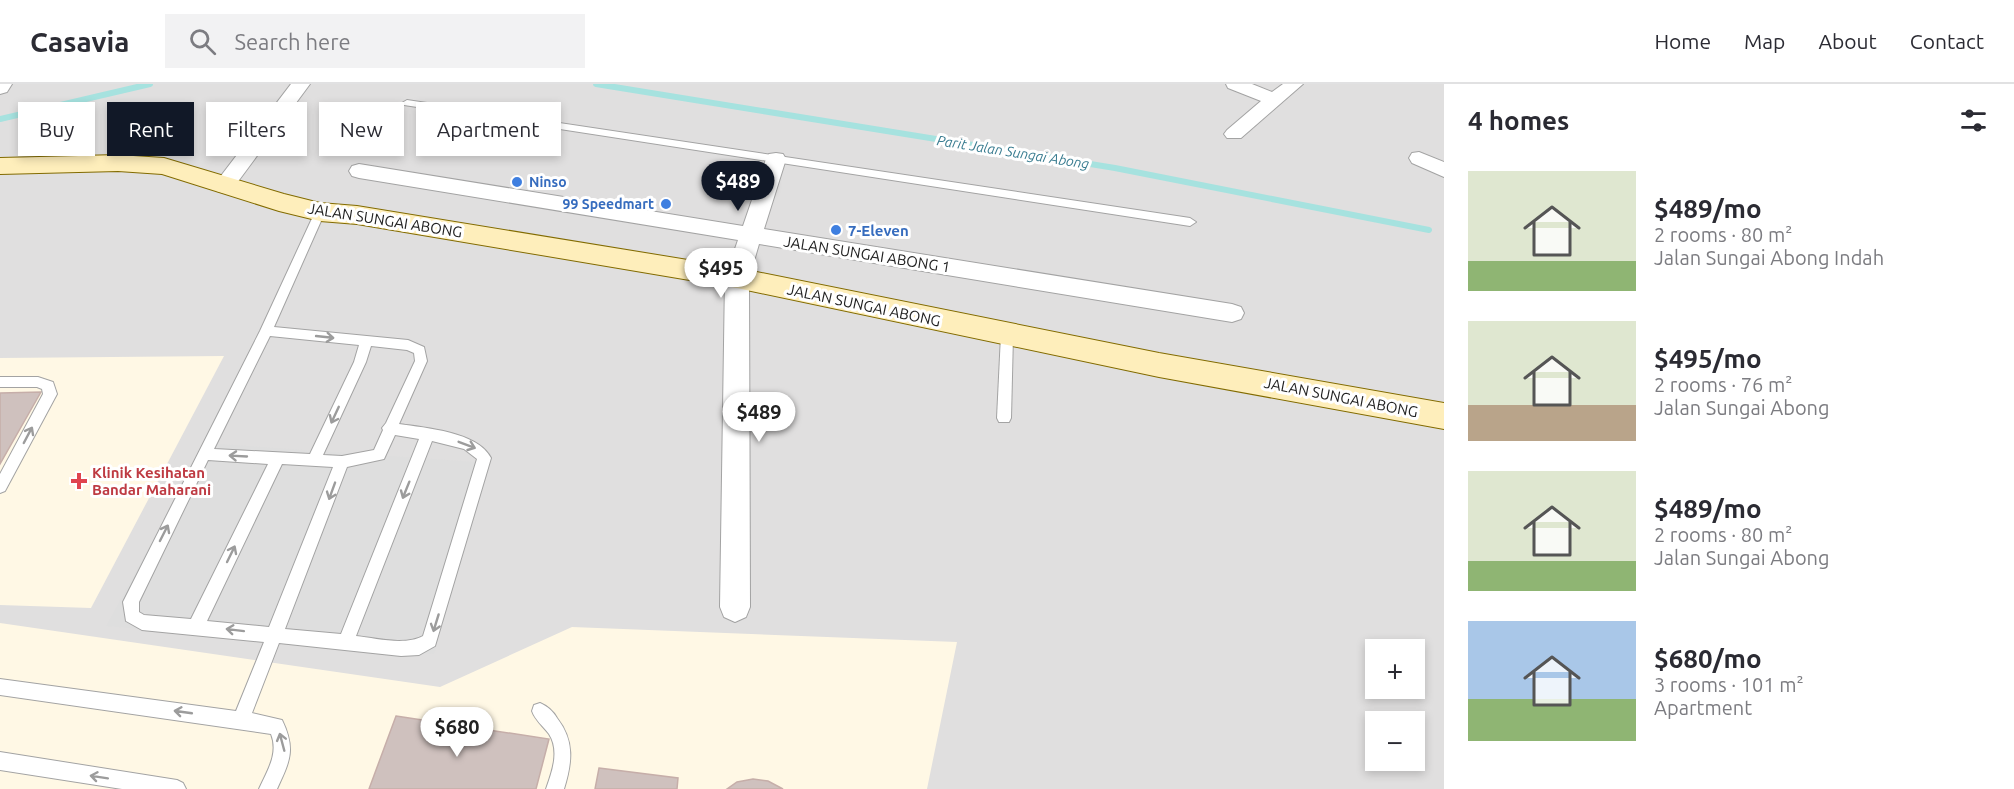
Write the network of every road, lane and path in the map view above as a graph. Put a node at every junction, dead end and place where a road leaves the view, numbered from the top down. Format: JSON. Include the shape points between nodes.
{"nodes":[{"id":1,"x":3,"y":84,"type":"edge"},
{"id":2,"x":301,"y":84,"type":"edge"},
{"id":3,"x":1235,"y":84,"type":"edge"},
{"id":4,"x":1294,"y":84,"type":"edge"},
{"id":5,"x":0,"y":88,"type":"edge"},
{"id":6,"x":1275,"y":100,"type":"junction"},
{"id":7,"x":407,"y":104,"type":"dead end"},
{"id":8,"x":1234,"y":134,"type":"dead end"},
{"id":9,"x":1419,"y":158,"type":"dead end"},
{"id":10,"x":776,"y":159,"type":"junction"},
{"id":11,"x":0,"y":166,"type":"edge"},
{"id":12,"x":1444,"y":170,"type":"edge"},
{"id":13,"x":359,"y":171,"type":"dead end"},
{"id":14,"x":224,"y":186,"type":"junction"},
{"id":15,"x":320,"y":212,"type":"junction"},
{"id":16,"x":1190,"y":222,"type":"dead end"},
{"id":17,"x":751,"y":235,"type":"junction"},
{"id":18,"x":737,"y":278,"type":"junction"},
{"id":19,"x":1232,"y":313,"type":"dead end"},
{"id":20,"x":266,"y":331,"type":"junction"},
{"id":21,"x":1008,"y":335,"type":"junction"},
{"id":22,"x":366,"y":342,"type":"junction"},
{"id":23,"x":0,"y":382,"type":"edge"},
{"id":24,"x":1444,"y":416,"type":"edge"},
{"id":25,"x":1004,"y":418,"type":"dead end"},
{"id":26,"x":389,"y":428,"type":"junction"},
{"id":27,"x":427,"y":436,"type":"junction"},
{"id":28,"x":204,"y":454,"type":"junction"},
{"id":29,"x":278,"y":458,"type":"junction"},
{"id":30,"x":314,"y":460,"type":"junction"},
{"id":31,"x":342,"y":462,"type":"junction"},
{"id":32,"x":0,"y":487,"type":"edge"},
{"id":33,"x":735,"y":607,"type":"dead end"},
{"id":34,"x":196,"y":626,"type":"junction"},
{"id":35,"x":275,"y":635,"type":"junction"},
{"id":36,"x":346,"y":642,"type":"junction"},
{"id":37,"x":0,"y":687,"type":"edge"},
{"id":38,"x":540,"y":711,"type":"dead end"},
{"id":39,"x":242,"y":720,"type":"junction"},
{"id":40,"x":0,"y":761,"type":"edge"},
{"id":41,"x":177,"y":789,"type":"edge"},
{"id":42,"x":268,"y":789,"type":"edge"},
{"id":43,"x":555,"y":789,"type":"edge"}],
"edges":[{"from":1,"to":5,"type":"street"},
{"from":2,"to":14,"type":"street"},
{"from":3,"to":6,"type":"street"},
{"from":4,"to":6,"type":"street"},
{"from":6,"to":8,"type":"street"},
{"from":7,"to":10,"type":"lane"},
{"from":9,"to":12,"type":"street"},
{"from":10,"to":16,"type":"lane"},
{"from":10,"to":17,"type":"street"},
{"from":11,"to":14,"type":"street","name":"JALAN SUNGAI ABONG","via":[[164,166]]},
{"from":13,"to":17,"type":"street","name":"JALAN SUNGAI ABONG 1"},
{"from":14,"to":15,"type":"street","name":"JALAN SUNGAI ABONG"},
{"from":15,"to":18,"type":"street","name":"JALAN SUNGAI ABONG"},
{"from":15,"to":20,"type":"lane"},
{"from":17,"to":18,"type":"street"},
{"from":17,"to":19,"type":"street","name":"JALAN SUNGAI ABONG 1"},
{"from":18,"to":21,"type":"street","name":"JALAN SUNGAI ABONG"},
{"from":18,"to":33,"type":"street"},
{"from":20,"to":22,"type":"lane","one_way":true},
{"from":20,"to":28,"type":"lane"},
{"from":21,"to":24,"type":"street","name":"JALAN SUNGAI ABONG"},
{"from":21,"to":25,"type":"lane"},
{"from":22,"to":26,"type":"lane","via":[[408,345],[420,350],[421,360]]},
{"from":22,"to":30,"type":"lane","one_way":true},
{"from":32,"to":23,"type":"lane","one_way":true,"via":[[50,394],[48,386],[38,382]]},
{"from":26,"to":27,"type":"lane"},
{"from":26,"to":31,"type":"lane","via":[[379,455]]},
{"from":27,"to":36,"type":"lane","one_way":true},
{"from":27,"to":36,"type":"lane","one_way":true,"via":[[466,443],[481,451],[484,458],[433,632],[429,641],[419,647]]},
{"from":29,"to":28,"type":"lane","one_way":true},
{"from":34,"to":28,"type":"lane","one_way":true,"via":[[142,622],[132,615],[131,602]]},
{"from":29,"to":30,"type":"lane"},
{"from":34,"to":29,"type":"lane","one_way":true},
{"from":30,"to":31,"type":"lane"},
{"from":31,"to":35,"type":"lane","one_way":true},
{"from":35,"to":34,"type":"lane","one_way":true},
{"from":35,"to":36,"type":"lane"},
{"from":35,"to":39,"type":"lane"},
{"from":39,"to":37,"type":"lane","one_way":true},
{"from":38,"to":43,"type":"lane","via":[[556,726],[563,741],[563,764]]},
{"from":42,"to":39,"type":"lane","one_way":true,"via":[[284,752],[283,738],[276,726]]},
{"from":41,"to":40,"type":"lane","one_way":true}]}
